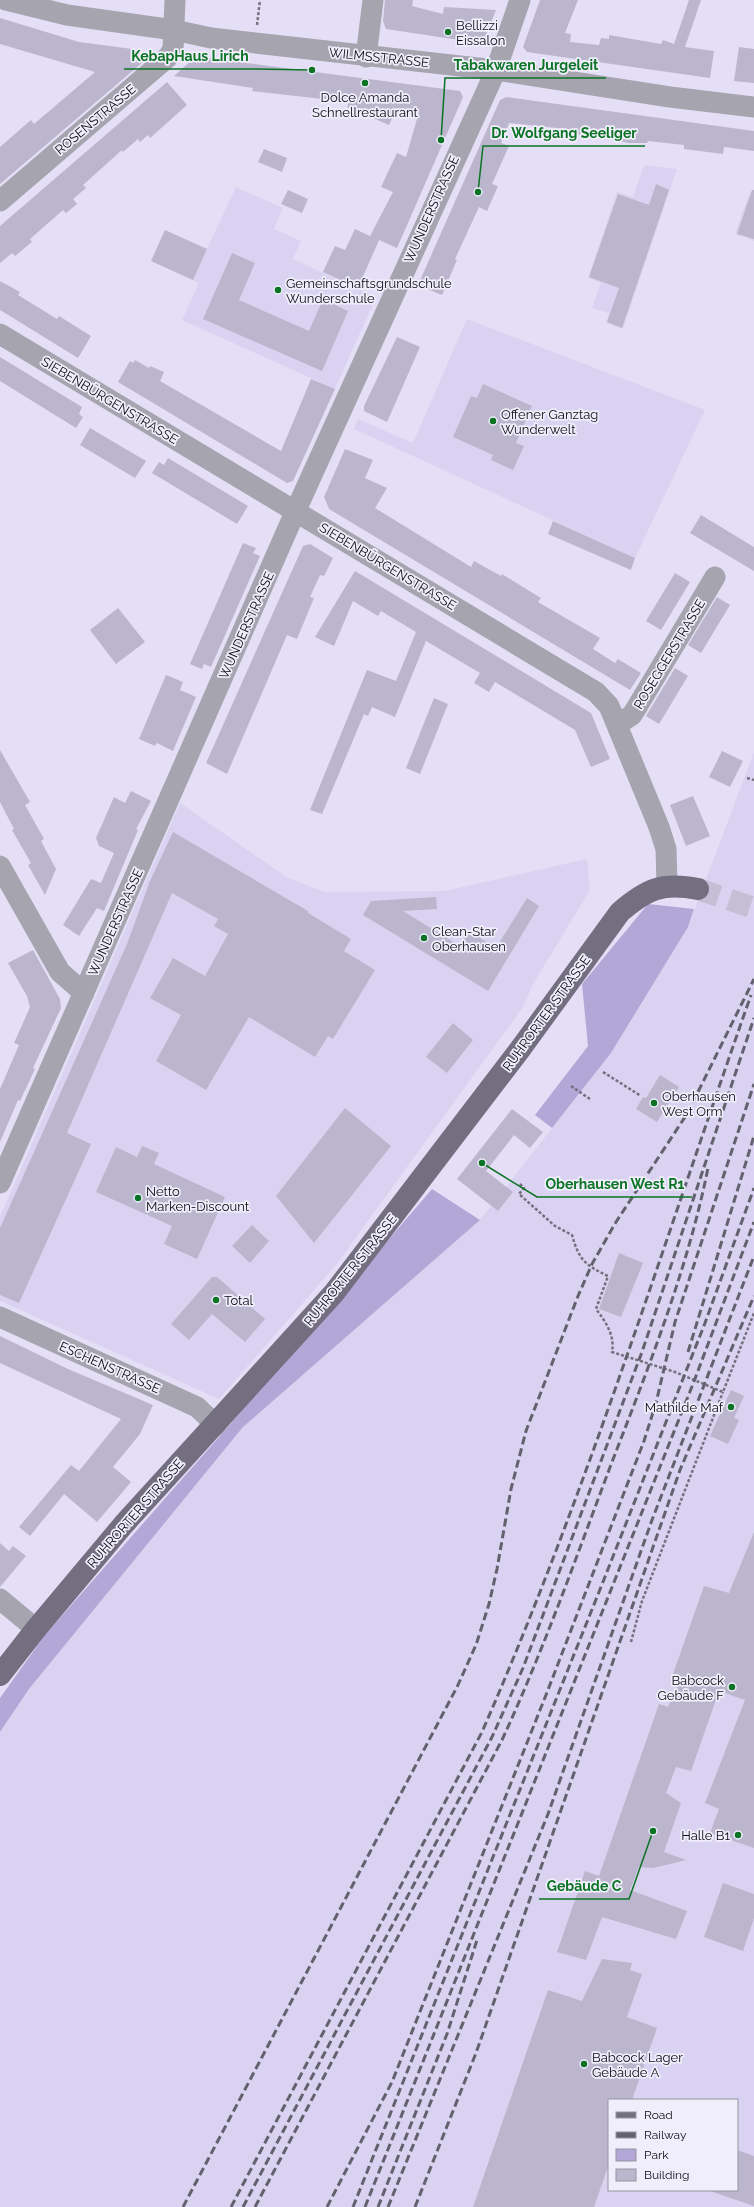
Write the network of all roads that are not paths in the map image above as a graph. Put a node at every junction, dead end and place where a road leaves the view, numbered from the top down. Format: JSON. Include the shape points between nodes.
{"nodes":[{"id":1,"x":6,"y":0,"type":"edge"},
{"id":2,"x":175,"y":0,"type":"edge"},
{"id":3,"x":373,"y":0,"type":"edge"},
{"id":4,"x":520,"y":0,"type":"edge"},
{"id":5,"x":174,"y":30,"type":"junction"},
{"id":6,"x":366,"y":56,"type":"junction"},
{"id":7,"x":496,"y":70,"type":"junction"},
{"id":8,"x":754,"y":107,"type":"edge"},
{"id":9,"x":0,"y":200,"type":"edge"},
{"id":10,"x":0,"y":334,"type":"edge"},
{"id":11,"x":296,"y":510,"type":"junction"},
{"id":12,"x":715,"y":577,"type":"dead end"},
{"id":13,"x":617,"y":725,"type":"junction"},
{"id":14,"x":0,"y":866,"type":"edge"},
{"id":15,"x":667,"y":886,"type":"junction"},
{"id":16,"x":698,"y":888,"type":"tunnel mouth"},
{"id":17,"x":84,"y":993,"type":"junction"},
{"id":18,"x":0,"y":1183,"type":"edge"},
{"id":19,"x":0,"y":1317,"type":"edge"},
{"id":20,"x":216,"y":1424,"type":"junction"},
{"id":21,"x":0,"y":1599,"type":"edge"},
{"id":22,"x":36,"y":1629,"type":"junction"},
{"id":23,"x":0,"y":1675,"type":"edge"}],
"edges":[{"from":1,"to":5,"type":"street","name":"WILMSSTRASSE","via":[[67,15]]},
{"from":2,"to":5,"type":"street","name":"ROSENSTRASSE"},
{"from":3,"to":6,"type":"street"},
{"from":4,"to":7,"type":"street","name":"WUNDERSTRASSE"},
{"from":5,"to":6,"type":"street","name":"WILMSSTRASSE","via":[[191,35]]},
{"from":5,"to":9,"type":"street","name":"ROSENSTRASSE","via":[[173,48],[168,57]]},
{"from":6,"to":7,"type":"street","name":"WILMSSTRASSE"},
{"from":7,"to":8,"type":"street","name":"WILMSSTRASSE","via":[[670,98]]},
{"from":7,"to":11,"type":"street","name":"WUNDERSTRASSE"},
{"from":10,"to":11,"type":"street","name":"SIEBENBÜRGENSTRASSE"},
{"from":11,"to":13,"type":"street","name":"SIEBENBÜRGENSTRASSE","via":[[596,692],[609,706]]},
{"from":11,"to":17,"type":"street","name":"WUNDERSTRASSE"},
{"from":12,"to":13,"type":"street","name":"ROSEGGERSTRASSE","via":[[632,715]]},
{"from":13,"to":15,"type":"street","name":"SIEBENBÜRGENSTRASSE","via":[[664,842]]},
{"from":14,"to":17,"type":"street","via":[[60,972]]},
{"from":15,"to":16,"type":"main road","name":"RUHRORTER STRASSE"},
{"from":15,"to":20,"type":"main road","name":"RUHRORTER STRASSE","via":[[651,889],[635,898],[612,921],[548,1013],[375,1241],[334,1293]]},
{"from":17,"to":18,"type":"street","name":"WUNDERSTRASSE"},
{"from":19,"to":20,"type":"street","name":"ESCHENSTRASSE","via":[[197,1407]]},
{"from":20,"to":22,"type":"main road","name":"RUHRORTER STRASSE","via":[[129,1518]]},
{"from":21,"to":22,"type":"street"},
{"from":22,"to":23,"type":"main road","name":"RUHRORTER STRASSE"}]}
